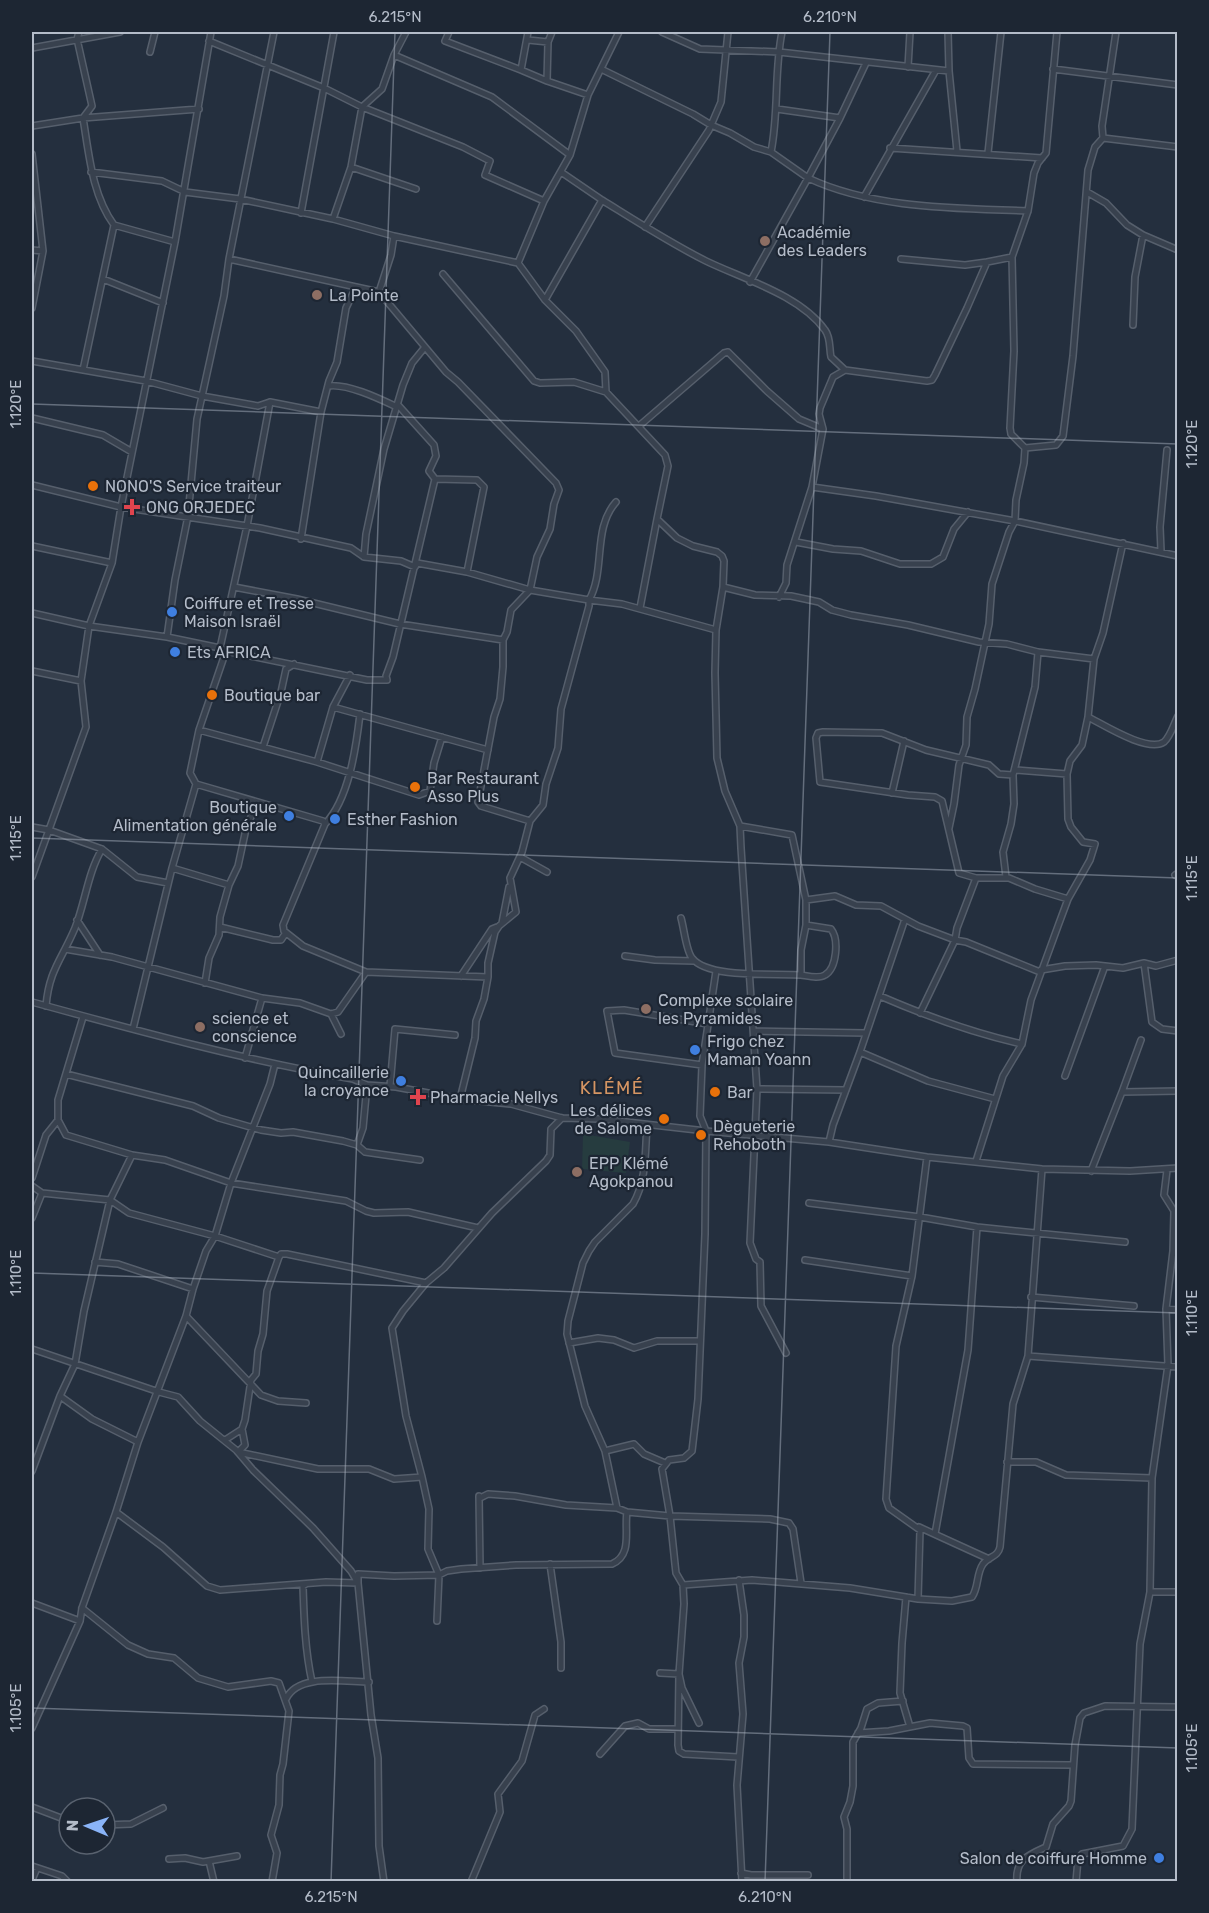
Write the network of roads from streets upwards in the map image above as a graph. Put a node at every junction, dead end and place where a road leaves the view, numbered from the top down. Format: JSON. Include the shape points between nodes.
{"nodes":[{"id":1,"x":79,"y":32,"type":"edge"},
{"id":2,"x":120,"y":32,"type":"edge"},
{"id":3,"x":156,"y":32,"type":"edge"},
{"id":4,"x":211,"y":32,"type":"edge"},
{"id":5,"x":274,"y":32,"type":"edge"},
{"id":6,"x":334,"y":32,"type":"edge"},
{"id":7,"x":406,"y":32,"type":"edge"},
{"id":8,"x":449,"y":32,"type":"edge"},
{"id":9,"x":528,"y":32,"type":"edge"},
{"id":10,"x":552,"y":32,"type":"edge"},
{"id":11,"x":619,"y":32,"type":"edge"},
{"id":12,"x":662,"y":32,"type":"edge"},
{"id":13,"x":728,"y":32,"type":"edge"},
{"id":14,"x":782,"y":32,"type":"edge"},
{"id":15,"x":910,"y":32,"type":"edge"},
{"id":16,"x":948,"y":32,"type":"edge"},
{"id":17,"x":1001,"y":32,"type":"edge"},
{"id":18,"x":1057,"y":32,"type":"edge"},
{"id":19,"x":1116,"y":32,"type":"edge"},
{"id":20,"x":77,"y":39,"type":"junction"},
{"id":21,"x":528,"y":40,"type":"junction"},
{"id":22,"x":209,"y":41,"type":"junction"},
{"id":23,"x":548,"y":42,"type":"junction"},
{"id":24,"x":32,"y":48,"type":"edge"},
{"id":25,"x":726,"y":51,"type":"junction"},
{"id":26,"x":150,"y":52,"type":"dead end"},
{"id":27,"x":779,"y":52,"type":"junction"},
{"id":28,"x":394,"y":56,"type":"junction"},
{"id":29,"x":866,"y":63,"type":"junction"},
{"id":30,"x":267,"y":67,"type":"junction"},
{"id":31,"x":908,"y":67,"type":"junction"},
{"id":32,"x":602,"y":69,"type":"junction"},
{"id":33,"x":1053,"y":69,"type":"junction"},
{"id":34,"x":521,"y":70,"type":"junction"},
{"id":35,"x":936,"y":70,"type":"junction"},
{"id":36,"x":949,"y":71,"type":"junction"},
{"id":37,"x":1109,"y":77,"type":"junction"},
{"id":38,"x":547,"y":81,"type":"junction"},
{"id":39,"x":1178,"y":85,"type":"edge"},
{"id":40,"x":324,"y":88,"type":"junction"},
{"id":41,"x":588,"y":95,"type":"junction"},
{"id":42,"x":362,"y":107,"type":"junction"},
{"id":43,"x":199,"y":109,"type":"junction"},
{"id":44,"x":777,"y":109,"type":"junction"},
{"id":45,"x":83,"y":118,"type":"junction"},
{"id":46,"x":840,"y":118,"type":"junction"},
{"id":47,"x":711,"y":125,"type":"junction"},
{"id":48,"x":32,"y":126,"type":"edge"},
{"id":49,"x":1103,"y":138,"type":"junction"},
{"id":50,"x":1178,"y":147,"type":"edge"},
{"id":51,"x":890,"y":148,"type":"junction"},
{"id":52,"x":957,"y":151,"type":"junction"},
{"id":53,"x":771,"y":152,"type":"junction"},
{"id":54,"x":988,"y":153,"type":"junction"},
{"id":55,"x":32,"y":154,"type":"edge"},
{"id":56,"x":570,"y":155,"type":"junction"},
{"id":57,"x":1042,"y":158,"type":"junction"},
{"id":58,"x":351,"y":167,"type":"junction"},
{"id":59,"x":92,"y":172,"type":"junction"},
{"id":60,"x":561,"y":172,"type":"junction"},
{"id":61,"x":808,"y":178,"type":"junction"},
{"id":62,"x":416,"y":189,"type":"dead end"},
{"id":63,"x":185,"y":192,"type":"junction"},
{"id":64,"x":1087,"y":192,"type":"junction"},
{"id":65,"x":864,"y":196,"type":"junction"},
{"id":66,"x":1098,"y":198,"type":"junction"},
{"id":67,"x":240,"y":199,"type":"junction"},
{"id":68,"x":602,"y":200,"type":"junction"},
{"id":69,"x":544,"y":201,"type":"junction"},
{"id":70,"x":1028,"y":211,"type":"junction"},
{"id":71,"x":301,"y":213,"type":"junction"},
{"id":72,"x":1085,"y":215,"type":"junction"},
{"id":73,"x":333,"y":219,"type":"junction"},
{"id":74,"x":114,"y":225,"type":"junction"},
{"id":75,"x":645,"y":227,"type":"junction"},
{"id":76,"x":1143,"y":235,"type":"junction"},
{"id":77,"x":394,"y":236,"type":"junction"},
{"id":78,"x":176,"y":242,"type":"junction"},
{"id":79,"x":32,"y":249,"type":"edge"},
{"id":80,"x":1177,"y":249,"type":"edge"},
{"id":81,"x":43,"y":251,"type":"junction"},
{"id":82,"x":1012,"y":257,"type":"junction"},
{"id":83,"x":229,"y":259,"type":"junction"},
{"id":84,"x":901,"y":260,"type":"dead end"},
{"id":85,"x":987,"y":262,"type":"junction"},
{"id":86,"x":518,"y":263,"type":"junction"},
{"id":87,"x":443,"y":274,"type":"dead end"},
{"id":88,"x":103,"y":279,"type":"junction"},
{"id":89,"x":750,"y":282,"type":"junction"},
{"id":90,"x":356,"y":287,"type":"junction"},
{"id":91,"x":379,"y":292,"type":"junction"},
{"id":92,"x":545,"y":300,"type":"junction"},
{"id":93,"x":163,"y":303,"type":"junction"},
{"id":94,"x":32,"y":308,"type":"edge"},
{"id":95,"x":1133,"y":325,"type":"dead end"},
{"id":96,"x":425,"y":347,"type":"junction"},
{"id":97,"x":32,"y":361,"type":"edge"},
{"id":98,"x":83,"y":370,"type":"junction"},
{"id":99,"x":845,"y":370,"type":"junction"},
{"id":100,"x":146,"y":381,"type":"junction"},
{"id":101,"x":328,"y":386,"type":"junction"},
{"id":102,"x":606,"y":392,"type":"junction"},
{"id":103,"x":202,"y":396,"type":"junction"},
{"id":104,"x":270,"y":402,"type":"junction"},
{"id":105,"x":397,"y":407,"type":"junction"},
{"id":106,"x":321,"y":412,"type":"junction"},
{"id":107,"x":32,"y":418,"type":"edge"},
{"id":108,"x":639,"y":426,"type":"junction"},
{"id":109,"x":823,"y":429,"type":"junction"},
{"id":110,"x":1025,"y":448,"type":"junction"},
{"id":111,"x":1167,"y":450,"type":"dead end"},
{"id":112,"x":132,"y":452,"type":"junction"},
{"id":113,"x":435,"y":479,"type":"junction"},
{"id":114,"x":32,"y":485,"type":"edge"},
{"id":115,"x":812,"y":487,"type":"junction"},
{"id":116,"x":616,"y":502,"type":"dead end"},
{"id":117,"x":121,"y":507,"type":"junction"},
{"id":118,"x":968,"y":512,"type":"junction"},
{"id":119,"x":188,"y":516,"type":"junction"},
{"id":120,"x":657,"y":519,"type":"junction"},
{"id":121,"x":1015,"y":521,"type":"junction"},
{"id":122,"x":247,"y":526,"type":"junction"},
{"id":123,"x":301,"y":539,"type":"junction"},
{"id":124,"x":796,"y":542,"type":"junction"},
{"id":125,"x":1123,"y":543,"type":"junction"},
{"id":126,"x":32,"y":546,"type":"edge"},
{"id":127,"x":1161,"y":551,"type":"junction"},
{"id":128,"x":1178,"y":556,"type":"edge"},
{"id":129,"x":364,"y":557,"type":"junction"},
{"id":130,"x":112,"y":563,"type":"junction"},
{"id":131,"x":415,"y":567,"type":"junction"},
{"id":132,"x":467,"y":572,"type":"junction"},
{"id":133,"x":234,"y":587,"type":"junction"},
{"id":134,"x":723,"y":587,"type":"junction"},
{"id":135,"x":530,"y":590,"type":"junction"},
{"id":136,"x":779,"y":597,"type":"junction"},
{"id":137,"x":589,"y":600,"type":"junction"},
{"id":138,"x":640,"y":609,"type":"junction"},
{"id":139,"x":32,"y":613,"type":"edge"},
{"id":140,"x":400,"y":624,"type":"junction"},
{"id":141,"x":89,"y":626,"type":"junction"},
{"id":142,"x":716,"y":630,"type":"junction"},
{"id":143,"x":167,"y":638,"type":"junction"},
{"id":144,"x":503,"y":640,"type":"junction"},
{"id":145,"x":986,"y":642,"type":"junction"},
{"id":146,"x":220,"y":648,"type":"junction"},
{"id":147,"x":226,"y":651,"type":"junction"},
{"id":148,"x":1038,"y":652,"type":"junction"},
{"id":149,"x":1094,"y":659,"type":"junction"},
{"id":150,"x":294,"y":664,"type":"junction"},
{"id":151,"x":32,"y":671,"type":"edge"},
{"id":152,"x":350,"y":675,"type":"junction"},
{"id":153,"x":81,"y":681,"type":"junction"},
{"id":154,"x":333,"y":707,"type":"junction"},
{"id":155,"x":360,"y":714,"type":"junction"},
{"id":156,"x":1178,"y":716,"type":"edge"},
{"id":157,"x":1088,"y":717,"type":"junction"},
{"id":158,"x":199,"y":730,"type":"junction"},
{"id":159,"x":442,"y":737,"type":"junction"},
{"id":160,"x":904,"y":741,"type":"junction"},
{"id":161,"x":263,"y":747,"type":"junction"},
{"id":162,"x":488,"y":750,"type":"junction"},
{"id":163,"x":961,"y":760,"type":"junction"},
{"id":164,"x":317,"y":762,"type":"junction"},
{"id":165,"x":349,"y":772,"type":"junction"},
{"id":166,"x":1015,"y":773,"type":"junction"},
{"id":167,"x":1067,"y":774,"type":"junction"},
{"id":168,"x":196,"y":784,"type":"junction"},
{"id":169,"x":892,"y":793,"type":"junction"},
{"id":170,"x":257,"y":802,"type":"junction"},
{"id":171,"x":530,"y":821,"type":"junction"},
{"id":172,"x":325,"y":824,"type":"junction"},
{"id":173,"x":740,"y":826,"type":"junction"},
{"id":174,"x":32,"y":827,"type":"edge"},
{"id":175,"x":49,"y":831,"type":"junction"},
{"id":176,"x":947,"y":832,"type":"junction"},
{"id":177,"x":102,"y":849,"type":"junction"},
{"id":178,"x":520,"y":857,"type":"junction"},
{"id":179,"x":172,"y":868,"type":"junction"},
{"id":180,"x":548,"y":872,"type":"dead end"},
{"id":181,"x":32,"y":877,"type":"edge"},
{"id":182,"x":1006,"y":877,"type":"junction"},
{"id":183,"x":976,"y":878,"type":"junction"},
{"id":184,"x":510,"y":882,"type":"junction"},
{"id":185,"x":168,"y":883,"type":"junction"},
{"id":186,"x":229,"y":885,"type":"junction"},
{"id":187,"x":1068,"y":899,"type":"junction"},
{"id":188,"x":806,"y":900,"type":"junction"},
{"id":189,"x":681,"y":918,"type":"dead end"},
{"id":190,"x":905,"y":919,"type":"junction"},
{"id":191,"x":77,"y":920,"type":"junction"},
{"id":192,"x":500,"y":924,"type":"junction"},
{"id":193,"x":806,"y":926,"type":"junction"},
{"id":194,"x":219,"y":927,"type":"junction"},
{"id":195,"x":285,"y":934,"type":"junction"},
{"id":196,"x":955,"y":940,"type":"junction"},
{"id":197,"x":64,"y":949,"type":"junction"},
{"id":198,"x":100,"y":955,"type":"junction"},
{"id":199,"x":625,"y":956,"type":"dead end"},
{"id":200,"x":1178,"y":960,"type":"edge"},
{"id":201,"x":694,"y":961,"type":"junction"},
{"id":202,"x":1144,"y":963,"type":"junction"},
{"id":203,"x":1105,"y":966,"type":"junction"},
{"id":204,"x":147,"y":968,"type":"junction"},
{"id":205,"x":716,"y":971,"type":"junction"},
{"id":206,"x":1041,"y":971,"type":"junction"},
{"id":207,"x":366,"y":972,"type":"junction"},
{"id":208,"x":749,"y":974,"type":"junction"},
{"id":209,"x":461,"y":975,"type":"junction"},
{"id":210,"x":801,"y":975,"type":"junction"},
{"id":211,"x":488,"y":977,"type":"junction"},
{"id":212,"x":205,"y":983,"type":"junction"},
{"id":213,"x":880,"y":996,"type":"junction"},
{"id":214,"x":262,"y":998,"type":"junction"},
{"id":215,"x":32,"y":1002,"type":"edge"},
{"id":216,"x":46,"y":1006,"type":"junction"},
{"id":217,"x":920,"y":1013,"type":"junction"},
{"id":218,"x":331,"y":1014,"type":"junction"},
{"id":219,"x":83,"y":1017,"type":"junction"},
{"id":220,"x":708,"y":1024,"type":"junction"},
{"id":221,"x":133,"y":1029,"type":"junction"},
{"id":222,"x":754,"y":1031,"type":"junction"},
{"id":223,"x":1178,"y":1031,"type":"edge"},
{"id":224,"x":866,"y":1033,"type":"junction"},
{"id":225,"x":341,"y":1034,"type":"dead end"},
{"id":226,"x":455,"y":1035,"type":"dead end"},
{"id":227,"x":1141,"y":1040,"type":"dead end"},
{"id":228,"x":1022,"y":1044,"type":"junction"},
{"id":229,"x":861,"y":1052,"type":"junction"},
{"id":230,"x":245,"y":1058,"type":"junction"},
{"id":231,"x":275,"y":1064,"type":"junction"},
{"id":232,"x":702,"y":1065,"type":"junction"},
{"id":233,"x":66,"y":1074,"type":"junction"},
{"id":234,"x":1065,"y":1076,"type":"dead end"},
{"id":235,"x":367,"y":1085,"type":"junction"},
{"id":236,"x":390,"y":1086,"type":"junction"},
{"id":237,"x":757,"y":1089,"type":"junction"},
{"id":238,"x":846,"y":1090,"type":"junction"},
{"id":239,"x":1178,"y":1091,"type":"edge"},
{"id":240,"x":1122,"y":1092,"type":"junction"},
{"id":241,"x":460,"y":1099,"type":"junction"},
{"id":242,"x":994,"y":1099,"type":"junction"},
{"id":243,"x":562,"y":1118,"type":"junction"},
{"id":244,"x":58,"y":1120,"type":"junction"},
{"id":245,"x":648,"y":1125,"type":"junction"},
{"id":246,"x":253,"y":1128,"type":"junction"},
{"id":247,"x":706,"y":1131,"type":"junction"},
{"id":248,"x":755,"y":1135,"type":"junction"},
{"id":249,"x":829,"y":1142,"type":"junction"},
{"id":250,"x":357,"y":1145,"type":"junction"},
{"id":251,"x":132,"y":1155,"type":"junction"},
{"id":252,"x":927,"y":1156,"type":"junction"},
{"id":253,"x":420,"y":1160,"type":"dead end"},
{"id":254,"x":976,"y":1161,"type":"junction"},
{"id":255,"x":1178,"y":1168,"type":"edge"},
{"id":256,"x":1042,"y":1169,"type":"junction"},
{"id":257,"x":1167,"y":1170,"type":"junction"},
{"id":258,"x":1091,"y":1171,"type":"junction"},
{"id":259,"x":32,"y":1178,"type":"edge"},
{"id":260,"x":231,"y":1183,"type":"junction"},
{"id":261,"x":32,"y":1186,"type":"edge"},
{"id":262,"x":42,"y":1193,"type":"junction"},
{"id":263,"x":110,"y":1200,"type":"junction"},
{"id":264,"x":808,"y":1203,"type":"dead end"},
{"id":265,"x":920,"y":1217,"type":"junction"},
{"id":266,"x":32,"y":1218,"type":"edge"},
{"id":267,"x":977,"y":1227,"type":"junction"},
{"id":268,"x":478,"y":1228,"type":"junction"},
{"id":269,"x":1037,"y":1233,"type":"junction"},
{"id":270,"x":215,"y":1236,"type":"junction"},
{"id":271,"x":1125,"y":1242,"type":"dead end"},
{"id":272,"x":279,"y":1257,"type":"junction"},
{"id":273,"x":805,"y":1260,"type":"dead end"},
{"id":274,"x":95,"y":1262,"type":"junction"},
{"id":275,"x":912,"y":1276,"type":"junction"},
{"id":276,"x":426,"y":1283,"type":"junction"},
{"id":277,"x":193,"y":1289,"type":"junction"},
{"id":278,"x":1031,"y":1297,"type":"junction"},
{"id":279,"x":1134,"y":1306,"type":"dead end"},
{"id":280,"x":1166,"y":1309,"type":"junction"},
{"id":281,"x":1178,"y":1310,"type":"edge"},
{"id":282,"x":186,"y":1316,"type":"junction"},
{"id":283,"x":700,"y":1341,"type":"junction"},
{"id":284,"x":569,"y":1343,"type":"junction"},
{"id":285,"x":32,"y":1349,"type":"edge"},
{"id":286,"x":786,"y":1353,"type":"dead end"},
{"id":287,"x":1028,"y":1356,"type":"junction"},
{"id":288,"x":75,"y":1364,"type":"junction"},
{"id":289,"x":1168,"y":1365,"type":"junction"},
{"id":290,"x":1178,"y":1367,"type":"edge"},
{"id":291,"x":251,"y":1383,"type":"junction"},
{"id":292,"x":159,"y":1392,"type":"junction"},
{"id":293,"x":60,"y":1396,"type":"junction"},
{"id":294,"x":306,"y":1403,"type":"dead end"},
{"id":295,"x":242,"y":1429,"type":"junction"},
{"id":296,"x":225,"y":1440,"type":"junction"},
{"id":297,"x":138,"y":1442,"type":"junction"},
{"id":298,"x":605,"y":1451,"type":"junction"},
{"id":299,"x":238,"y":1452,"type":"junction"},
{"id":300,"x":1008,"y":1462,"type":"junction"},
{"id":301,"x":33,"y":1463,"type":"edge"},
{"id":302,"x":665,"y":1463,"type":"junction"},
{"id":303,"x":32,"y":1471,"type":"edge"},
{"id":304,"x":422,"y":1477,"type":"junction"},
{"id":305,"x":1152,"y":1478,"type":"junction"},
{"id":306,"x":617,"y":1508,"type":"junction"},
{"id":307,"x":116,"y":1512,"type":"junction"},
{"id":308,"x":627,"y":1512,"type":"junction"},
{"id":309,"x":670,"y":1516,"type":"junction"},
{"id":310,"x":919,"y":1527,"type":"junction"},
{"id":311,"x":935,"y":1534,"type":"junction"},
{"id":312,"x":989,"y":1559,"type":"junction"},
{"id":313,"x":550,"y":1564,"type":"junction"},
{"id":314,"x":480,"y":1568,"type":"junction"},
{"id":315,"x":439,"y":1575,"type":"junction"},
{"id":316,"x":739,"y":1580,"type":"junction"},
{"id":317,"x":358,"y":1582,"type":"junction"},
{"id":318,"x":801,"y":1583,"type":"junction"},
{"id":319,"x":307,"y":1584,"type":"junction"},
{"id":320,"x":683,"y":1585,"type":"junction"},
{"id":321,"x":1150,"y":1592,"type":"junction"},
{"id":322,"x":1178,"y":1592,"type":"edge"},
{"id":323,"x":906,"y":1597,"type":"junction"},
{"id":324,"x":918,"y":1599,"type":"junction"},
{"id":325,"x":32,"y":1603,"type":"edge"},
{"id":326,"x":82,"y":1608,"type":"junction"},
{"id":327,"x":80,"y":1621,"type":"junction"},
{"id":328,"x":437,"y":1621,"type":"dead end"},
{"id":329,"x":561,"y":1668,"type":"dead end"},
{"id":330,"x":660,"y":1673,"type":"dead end"},
{"id":331,"x":679,"y":1674,"type":"junction"},
{"id":332,"x":312,"y":1682,"type":"junction"},
{"id":333,"x":369,"y":1682,"type":"junction"},
{"id":334,"x":286,"y":1699,"type":"junction"},
{"id":335,"x":903,"y":1701,"type":"junction"},
{"id":336,"x":1137,"y":1706,"type":"junction"},
{"id":337,"x":1178,"y":1707,"type":"edge"},
{"id":338,"x":544,"y":1709,"type":"dead end"},
{"id":339,"x":699,"y":1723,"type":"dead end"},
{"id":340,"x":32,"y":1728,"type":"edge"},
{"id":341,"x":910,"y":1728,"type":"junction"},
{"id":342,"x":677,"y":1729,"type":"junction"},
{"id":343,"x":858,"y":1733,"type":"junction"},
{"id":344,"x":600,"y":1754,"type":"dead end"},
{"id":345,"x":738,"y":1757,"type":"junction"},
{"id":346,"x":1073,"y":1765,"type":"junction"},
{"id":347,"x":32,"y":1807,"type":"edge"},
{"id":348,"x":163,"y":1808,"type":"dead end"},
{"id":349,"x":57,"y":1816,"type":"edge"},
{"id":350,"x":117,"y":1825,"type":"edge"},
{"id":351,"x":237,"y":1856,"type":"dead end"},
{"id":352,"x":169,"y":1859,"type":"dead end"},
{"id":353,"x":209,"y":1861,"type":"junction"},
{"id":354,"x":34,"y":1867,"type":"edge"},
{"id":355,"x":741,"y":1874,"type":"junction"},
{"id":356,"x":808,"y":1875,"type":"dead end"},
{"id":357,"x":32,"y":1880,"type":"edge"},
{"id":358,"x":68,"y":1881,"type":"edge"},
{"id":359,"x":214,"y":1881,"type":"edge"},
{"id":360,"x":272,"y":1881,"type":"edge"},
{"id":361,"x":384,"y":1881,"type":"edge"},
{"id":362,"x":471,"y":1881,"type":"edge"},
{"id":363,"x":742,"y":1881,"type":"edge"},
{"id":364,"x":847,"y":1881,"type":"edge"},
{"id":365,"x":1017,"y":1881,"type":"edge"},
{"id":366,"x":1076,"y":1881,"type":"edge"}],
"edges":[{"from":1,"to":20,"type":"street"},
{"from":2,"to":20,"type":"street"},
{"from":3,"to":26,"type":"street"},
{"from":4,"to":22,"type":"street"},
{"from":5,"to":30,"type":"street"},
{"from":6,"to":40,"type":"street"},
{"from":7,"to":28,"type":"street"},
{"from":8,"to":34,"type":"street","via":[[446,41]]},
{"from":9,"to":21,"type":"street"},
{"from":10,"to":23,"type":"street"},
{"from":11,"to":32,"type":"street"},
{"from":12,"to":25,"type":"street","via":[[700,49]]},
{"from":13,"to":25,"type":"street"},
{"from":14,"to":27,"type":"street"},
{"from":15,"to":31,"type":"street"},
{"from":16,"to":36,"type":"street"},
{"from":17,"to":54,"type":"street"},
{"from":18,"to":33,"type":"street"},
{"from":19,"to":37,"type":"street"},
{"from":20,"to":24,"type":"street"},
{"from":20,"to":45,"type":"street","via":[[92,106]]},
{"from":21,"to":23,"type":"street"},
{"from":21,"to":34,"type":"street"},
{"from":22,"to":30,"type":"street"},
{"from":22,"to":43,"type":"street"},
{"from":23,"to":38,"type":"street"},
{"from":25,"to":27,"type":"street"},
{"from":25,"to":47,"type":"street","via":[[721,102]]},
{"from":27,"to":29,"type":"street"},
{"from":27,"to":44,"type":"street"},
{"from":28,"to":42,"type":"street","via":[[382,90]]},
{"from":28,"to":56,"type":"street","via":[[492,98]]},
{"from":29,"to":31,"type":"street"},
{"from":29,"to":46,"type":"street"},
{"from":30,"to":40,"type":"street"},
{"from":30,"to":67,"type":"street"},
{"from":31,"to":35,"type":"street"},
{"from":32,"to":41,"type":"street"},
{"from":32,"to":47,"type":"street"},
{"from":33,"to":37,"type":"street"},
{"from":33,"to":57,"type":"street","via":[[1048,144]]},
{"from":34,"to":38,"type":"street"},
{"from":35,"to":36,"type":"street"},
{"from":35,"to":51,"type":"street"},
{"from":36,"to":52,"type":"street"},
{"from":37,"to":39,"type":"street"},
{"from":37,"to":49,"type":"street"},
{"from":38,"to":41,"type":"street"},
{"from":40,"to":42,"type":"street"},
{"from":40,"to":71,"type":"street"},
{"from":41,"to":56,"type":"street"},
{"from":42,"to":58,"type":"street"},
{"from":42,"to":69,"type":"street","via":[[464,147],[490,161],[485,175]]},
{"from":43,"to":45,"type":"street"},
{"from":43,"to":63,"type":"street"},
{"from":44,"to":46,"type":"street"},
{"from":44,"to":53,"type":"street"},
{"from":45,"to":48,"type":"street"},
{"from":45,"to":59,"type":"street"},
{"from":46,"to":61,"type":"street"},
{"from":47,"to":53,"type":"street"},
{"from":47,"to":75,"type":"street"},
{"from":49,"to":50,"type":"street"},
{"from":49,"to":64,"type":"street","via":[[1091,158]]},
{"from":51,"to":52,"type":"street"},
{"from":51,"to":65,"type":"street"},
{"from":52,"to":54,"type":"street"},
{"from":53,"to":61,"type":"street"},
{"from":54,"to":57,"type":"street"},
{"from":55,"to":81,"type":"street"},
{"from":56,"to":60,"type":"street"},
{"from":57,"to":70,"type":"street","via":[[1034,173]]},
{"from":58,"to":62,"type":"street"},
{"from":58,"to":73,"type":"street"},
{"from":59,"to":63,"type":"street","via":[[162,182]]},
{"from":59,"to":74,"type":"street"},
{"from":60,"to":68,"type":"street"},
{"from":60,"to":69,"type":"street"},
{"from":61,"to":65,"type":"street"},
{"from":61,"to":89,"type":"street"},
{"from":63,"to":67,"type":"street"},
{"from":63,"to":78,"type":"street"},
{"from":64,"to":66,"type":"street"},
{"from":64,"to":72,"type":"street"},
{"from":65,"to":70,"type":"street"},
{"from":66,"to":72,"type":"street"},
{"from":66,"to":76,"type":"street"},
{"from":67,"to":71,"type":"street"},
{"from":67,"to":83,"type":"street"},
{"from":68,"to":75,"type":"street"},
{"from":68,"to":92,"type":"street"},
{"from":69,"to":86,"type":"street"},
{"from":70,"to":82,"type":"street"},
{"from":71,"to":73,"type":"street"},
{"from":72,"to":110,"type":"street","via":[[1063,436],[1056,445]]},
{"from":73,"to":77,"type":"street"},
{"from":74,"to":78,"type":"street"},
{"from":74,"to":88,"type":"street"},
{"from":75,"to":89,"type":"street"},
{"from":76,"to":80,"type":"street"},
{"from":76,"to":95,"type":"street","via":[[1135,278]]},
{"from":77,"to":86,"type":"street"},
{"from":77,"to":91,"type":"street"},
{"from":78,"to":93,"type":"street"},
{"from":79,"to":81,"type":"street"},
{"from":81,"to":94,"type":"street"},
{"from":82,"to":85,"type":"street"},
{"from":82,"to":110,"type":"street","via":[[1014,351],[1010,428]]},
{"from":83,"to":90,"type":"street"},
{"from":83,"to":103,"type":"street"},
{"from":84,"to":85,"type":"street","via":[[965,266]]},
{"from":85,"to":99,"type":"street","via":[[932,380]]},
{"from":86,"to":92,"type":"street"},
{"from":87,"to":102,"type":"street","via":[[534,381],[574,382]]},
{"from":88,"to":93,"type":"street"},
{"from":88,"to":98,"type":"street"},
{"from":89,"to":99,"type":"street","via":[[807,311],[825,329],[831,357]]},
{"from":90,"to":91,"type":"street"},
{"from":90,"to":101,"type":"street","via":[[346,308],[337,362]]},
{"from":91,"to":96,"type":"street"},
{"from":92,"to":102,"type":"street","via":[[576,331],[605,372]]},
{"from":93,"to":100,"type":"street"},
{"from":96,"to":105,"type":"street","via":[[412,363]]},
{"from":96,"to":135,"type":"street","via":[[556,483],[559,490],[550,529],[537,557]]},
{"from":97,"to":98,"type":"street"},
{"from":98,"to":100,"type":"street"},
{"from":99,"to":109,"type":"street","via":[[833,377],[822,403],[819,414]]},
{"from":100,"to":103,"type":"street"},
{"from":100,"to":112,"type":"street"},
{"from":101,"to":105,"type":"street","via":[[376,397]]},
{"from":101,"to":106,"type":"street"},
{"from":102,"to":108,"type":"street"},
{"from":103,"to":104,"type":"street","via":[[258,406]]},
{"from":103,"to":119,"type":"street"},
{"from":104,"to":106,"type":"street"},
{"from":104,"to":122,"type":"street"},
{"from":105,"to":113,"type":"street","via":[[434,445],[436,456],[429,471]]},
{"from":105,"to":129,"type":"street","via":[[380,469]]},
{"from":106,"to":123,"type":"street"},
{"from":107,"to":112,"type":"street","via":[[103,435]]},
{"from":108,"to":109,"type":"street","via":[[728,352],[799,419]]},
{"from":108,"to":120,"type":"street","via":[[665,455],[668,466]]},
{"from":109,"to":115,"type":"street"},
{"from":110,"to":121,"type":"street"},
{"from":111,"to":127,"type":"street"},
{"from":112,"to":117,"type":"street"},
{"from":113,"to":131,"type":"street"},
{"from":113,"to":132,"type":"street","via":[[477,480],[484,487]]},
{"from":114,"to":117,"type":"street"},
{"from":115,"to":118,"type":"street"},
{"from":115,"to":124,"type":"street"},
{"from":116,"to":137,"type":"street","via":[[603,532],[596,583]]},
{"from":117,"to":119,"type":"street"},
{"from":117,"to":130,"type":"street"},
{"from":118,"to":121,"type":"street"},
{"from":118,"to":124,"type":"street","via":[[954,529],[943,556],[932,564],[900,564],[861,550]]},
{"from":119,"to":122,"type":"street"},
{"from":119,"to":143,"type":"street"},
{"from":120,"to":134,"type":"street","via":[[687,544],[722,556]]},
{"from":120,"to":138,"type":"street"},
{"from":121,"to":125,"type":"street"},
{"from":121,"to":145,"type":"street","via":[[992,584]]},
{"from":122,"to":123,"type":"street"},
{"from":122,"to":133,"type":"street"},
{"from":123,"to":129,"type":"street","via":[[351,548]]},
{"from":124,"to":136,"type":"street"},
{"from":125,"to":127,"type":"street"},
{"from":125,"to":149,"type":"street"},
{"from":126,"to":130,"type":"street"},
{"from":127,"to":128,"type":"street"},
{"from":129,"to":131,"type":"street","via":[[401,561]]},
{"from":130,"to":141,"type":"street"},
{"from":131,"to":132,"type":"street","via":[[417,563]]},
{"from":131,"to":140,"type":"street"},
{"from":132,"to":135,"type":"street"},
{"from":133,"to":140,"type":"street"},
{"from":133,"to":146,"type":"street"},
{"from":134,"to":136,"type":"street","via":[[755,596]]},
{"from":134,"to":142,"type":"street"},
{"from":135,"to":137,"type":"street"},
{"from":135,"to":144,"type":"street","via":[[511,610]]},
{"from":136,"to":145,"type":"street","via":[[791,596],[851,615]]},
{"from":137,"to":138,"type":"street"},
{"from":137,"to":171,"type":"street","via":[[561,709],[558,748],[543,805]]},
{"from":138,"to":142,"type":"street"},
{"from":139,"to":141,"type":"street"},
{"from":140,"to":144,"type":"street"},
{"from":140,"to":152,"type":"street","via":[[387,680]]},
{"from":141,"to":143,"type":"street"},
{"from":141,"to":153,"type":"street"},
{"from":142,"to":173,"type":"street","via":[[717,758]]},
{"from":143,"to":146,"type":"street"},
{"from":144,"to":162,"type":"street","via":[[500,699]]},
{"from":145,"to":148,"type":"street"},
{"from":145,"to":163,"type":"street","via":[[967,717]]},
{"from":146,"to":147,"type":"street"},
{"from":147,"to":150,"type":"street"},
{"from":147,"to":158,"type":"street"},
{"from":148,"to":149,"type":"street"},
{"from":148,"to":166,"type":"street","via":[[1035,687]]},
{"from":149,"to":157,"type":"street"},
{"from":150,"to":152,"type":"street"},
{"from":150,"to":161,"type":"street","via":[[286,669]]},
{"from":151,"to":153,"type":"street"},
{"from":152,"to":154,"type":"street"},
{"from":153,"to":175,"type":"street","via":[[86,727]]},
{"from":154,"to":155,"type":"street"},
{"from":154,"to":164,"type":"street"},
{"from":155,"to":159,"type":"street"},
{"from":155,"to":165,"type":"street"},
{"from":156,"to":157,"type":"street","via":[[1164,742],[1151,744]]},
{"from":157,"to":167,"type":"street","via":[[1083,745],[1070,761]]},
{"from":158,"to":161,"type":"street"},
{"from":158,"to":168,"type":"street","via":[[190,773]]},
{"from":159,"to":162,"type":"street"},
{"from":159,"to":165,"type":"street","via":[[430,791],[419,795]]},
{"from":160,"to":163,"type":"street"},
{"from":160,"to":169,"type":"street"},
{"from":160,"to":169,"type":"street","via":[[882,733],[860,732],[823,732],[816,738],[820,782]]},
{"from":161,"to":164,"type":"street"},
{"from":162,"to":171,"type":"street","via":[[478,802]]},
{"from":163,"to":166,"type":"street","via":[[986,764],[999,774]]},
{"from":163,"to":176,"type":"street"},
{"from":164,"to":165,"type":"street"},
{"from":165,"to":172,"type":"street","via":[[339,805]]},
{"from":166,"to":167,"type":"street"},
{"from":166,"to":182,"type":"street","via":[[1011,824],[1003,852]]},
{"from":167,"to":187,"type":"street","via":[[1071,827],[1083,842],[1095,844]]},
{"from":168,"to":170,"type":"street"},
{"from":168,"to":179,"type":"street"},
{"from":169,"to":176,"type":"street","via":[[939,799],[944,805]]},
{"from":170,"to":172,"type":"street","via":[[320,819]]},
{"from":170,"to":186,"type":"street"},
{"from":171,"to":178,"type":"street"},
{"from":172,"to":195,"type":"street","via":[[283,925]]},
{"from":173,"to":188,"type":"street","via":[[791,833]]},
{"from":173,"to":208,"type":"street"},
{"from":174,"to":175,"type":"street"},
{"from":175,"to":177,"type":"street"},
{"from":175,"to":181,"type":"street"},
{"from":176,"to":183,"type":"street","via":[[958,873]]},
{"from":177,"to":185,"type":"street","via":[[136,877]]},
{"from":177,"to":191,"type":"street"},
{"from":178,"to":180,"type":"street"},
{"from":178,"to":184,"type":"street"},
{"from":179,"to":185,"type":"street"},
{"from":179,"to":186,"type":"street"},
{"from":182,"to":183,"type":"street"},
{"from":182,"to":187,"type":"street"},
{"from":183,"to":196,"type":"street"},
{"from":184,"to":192,"type":"street"},
{"from":184,"to":192,"type":"street","via":[[516,912]]},
{"from":185,"to":204,"type":"street"},
{"from":186,"to":194,"type":"street"},
{"from":187,"to":206,"type":"street"},
{"from":188,"to":190,"type":"street","via":[[835,896],[856,905],[880,906]]},
{"from":188,"to":193,"type":"street"},
{"from":189,"to":201,"type":"street"},
{"from":190,"to":196,"type":"street"},
{"from":190,"to":213,"type":"street"},
{"from":191,"to":197,"type":"street"},
{"from":191,"to":198,"type":"street"},
{"from":192,"to":209,"type":"street","via":[[492,929]]},
{"from":192,"to":211,"type":"street","via":[[489,957]]},
{"from":193,"to":210,"type":"street"},
{"from":193,"to":210,"type":"street","via":[[831,929],[837,950],[827,974]]},
{"from":194,"to":195,"type":"street","via":[[273,940],[281,940]]},
{"from":194,"to":212,"type":"street"},
{"from":195,"to":207,"type":"street","via":[[303,946]]},
{"from":196,"to":206,"type":"street"},
{"from":196,"to":217,"type":"street"},
{"from":197,"to":198,"type":"street"},
{"from":197,"to":216,"type":"street","via":[[47,988]]},
{"from":198,"to":204,"type":"street"},
{"from":199,"to":201,"type":"street"},
{"from":200,"to":202,"type":"street","via":[[1156,966]]},
{"from":201,"to":205,"type":"street"},
{"from":202,"to":203,"type":"street","via":[[1123,968]]},
{"from":202,"to":223,"type":"street","via":[[1152,1022],[1162,1029]]},
{"from":203,"to":206,"type":"street","via":[[1065,966]]},
{"from":203,"to":234,"type":"street"},
{"from":204,"to":212,"type":"street"},
{"from":204,"to":221,"type":"street"},
{"from":205,"to":208,"type":"street"},
{"from":205,"to":220,"type":"street"},
{"from":206,"to":228,"type":"street"},
{"from":207,"to":209,"type":"street"},
{"from":207,"to":218,"type":"street","via":[[338,1012]]},
{"from":208,"to":210,"type":"street"},
{"from":208,"to":222,"type":"street"},
{"from":209,"to":211,"type":"street"},
{"from":211,"to":241,"type":"street"},
{"from":212,"to":214,"type":"street"},
{"from":213,"to":217,"type":"street"},
{"from":213,"to":224,"type":"street"},
{"from":214,"to":218,"type":"street","via":[[300,1003]]},
{"from":214,"to":230,"type":"street"},
{"from":215,"to":216,"type":"street"},
{"from":216,"to":219,"type":"street"},
{"from":217,"to":228,"type":"street"},
{"from":218,"to":225,"type":"street"},
{"from":219,"to":221,"type":"street"},
{"from":219,"to":233,"type":"street"},
{"from":220,"to":232,"type":"street"},
{"from":220,"to":232,"type":"street","via":[[624,1010],[606,1011],[615,1053]]},
{"from":221,"to":230,"type":"street"},
{"from":222,"to":224,"type":"street"},
{"from":222,"to":237,"type":"street"},
{"from":224,"to":229,"type":"street"},
{"from":226,"to":236,"type":"street","via":[[395,1029]]},
{"from":227,"to":240,"type":"street"},
{"from":228,"to":242,"type":"street"},
{"from":229,"to":238,"type":"street"},
{"from":229,"to":242,"type":"street","via":[[928,1081]]},
{"from":230,"to":231,"type":"street"},
{"from":231,"to":235,"type":"street"},
{"from":231,"to":246,"type":"street"},
{"from":232,"to":247,"type":"street","via":[[700,1116]]},
{"from":233,"to":244,"type":"street","via":[[58,1100]]},
{"from":233,"to":246,"type":"street","via":[[193,1106]]},
{"from":235,"to":236,"type":"street"},
{"from":235,"to":250,"type":"street","via":[[363,1128]]},
{"from":236,"to":241,"type":"street"},
{"from":237,"to":238,"type":"street"},
{"from":237,"to":248,"type":"street"},
{"from":238,"to":249,"type":"street"},
{"from":239,"to":240,"type":"street"},
{"from":240,"to":258,"type":"street"},
{"from":241,"to":243,"type":"street","via":[[511,1104]]},
{"from":242,"to":254,"type":"street"},
{"from":243,"to":245,"type":"street"},
{"from":243,"to":268,"type":"street","via":[[551,1129],[550,1155],[546,1161]]},
{"from":244,"to":251,"type":"street","via":[[66,1135]]},
{"from":244,"to":259,"type":"street","via":[[46,1135]]},
{"from":245,"to":247,"type":"street"},
{"from":245,"to":284,"type":"street","via":[[643,1177],[637,1196],[595,1242],[583,1263],[568,1321]]},
{"from":246,"to":250,"type":"street"},
{"from":246,"to":260,"type":"street"},
{"from":247,"to":248,"type":"street"},
{"from":247,"to":283,"type":"street"},
{"from":248,"to":249,"type":"street"},
{"from":248,"to":286,"type":"street","via":[[750,1243],[760,1262],[761,1305]]},
{"from":249,"to":252,"type":"street"},
{"from":250,"to":253,"type":"street","via":[[366,1152]]},
{"from":251,"to":260,"type":"street","via":[[165,1160]]},
{"from":251,"to":263,"type":"street"},
{"from":252,"to":254,"type":"street"},
{"from":252,"to":265,"type":"street"},
{"from":254,"to":256,"type":"street"},
{"from":255,"to":257,"type":"street"},
{"from":256,"to":258,"type":"street"},
{"from":256,"to":269,"type":"street"},
{"from":257,"to":258,"type":"street"},
{"from":257,"to":280,"type":"street","via":[[1164,1195],[1174,1211]]},
{"from":260,"to":268,"type":"street","via":[[346,1201],[375,1213],[408,1212]]},
{"from":260,"to":270,"type":"street"},
{"from":261,"to":262,"type":"street"},
{"from":262,"to":263,"type":"street"},
{"from":262,"to":266,"type":"street"},
{"from":263,"to":270,"type":"street","via":[[129,1213]]},
{"from":263,"to":274,"type":"street"},
{"from":264,"to":265,"type":"street"},
{"from":265,"to":267,"type":"street"},
{"from":265,"to":275,"type":"street"},
{"from":267,"to":269,"type":"street"},
{"from":267,"to":311,"type":"street","via":[[968,1350]]},
{"from":268,"to":276,"type":"street"},
{"from":269,"to":271,"type":"street"},
{"from":269,"to":278,"type":"street"},
{"from":270,"to":272,"type":"street"},
{"from":270,"to":277,"type":"street"},
{"from":272,"to":276,"type":"street","via":[[287,1254]]},
{"from":272,"to":291,"type":"street","via":[[267,1291]]},
{"from":273,"to":275,"type":"street"},
{"from":274,"to":277,"type":"street","via":[[118,1264]]},
{"from":274,"to":288,"type":"street"},
{"from":275,"to":310,"type":"street","via":[[896,1346],[886,1500],[889,1508]]},
{"from":276,"to":304,"type":"street","via":[[392,1328],[406,1416]]},
{"from":277,"to":282,"type":"street"},
{"from":278,"to":279,"type":"street"},
{"from":278,"to":287,"type":"street"},
{"from":280,"to":281,"type":"street"},
{"from":280,"to":289,"type":"street"},
{"from":282,"to":291,"type":"street"},
{"from":282,"to":292,"type":"street"},
{"from":283,"to":284,"type":"street","via":[[657,1341],[634,1348],[598,1338]]},
{"from":283,"to":302,"type":"street","via":[[699,1399],[692,1451]]},
{"from":284,"to":298,"type":"street","via":[[585,1406]]},
{"from":285,"to":288,"type":"street"},
{"from":287,"to":289,"type":"street"},
{"from":287,"to":300,"type":"street","via":[[1012,1404]]},
{"from":288,"to":292,"type":"street"},
{"from":288,"to":293,"type":"street"},
{"from":289,"to":290,"type":"street"},
{"from":289,"to":305,"type":"street"},
{"from":291,"to":294,"type":"street","via":[[269,1398]]},
{"from":291,"to":295,"type":"street"},
{"from":292,"to":296,"type":"street","via":[[178,1397]]},
{"from":292,"to":297,"type":"street"},
{"from":293,"to":297,"type":"street","via":[[92,1419]]},
{"from":293,"to":301,"type":"street"},
{"from":295,"to":296,"type":"street"},
{"from":295,"to":299,"type":"street","via":[[245,1445]]},
{"from":296,"to":299,"type":"street"},
{"from":297,"to":307,"type":"street"},
{"from":298,"to":302,"type":"street","via":[[634,1444],[644,1454]]},
{"from":298,"to":306,"type":"street"},
{"from":299,"to":304,"type":"street","via":[[318,1469],[369,1469],[394,1479]]},
{"from":299,"to":317,"type":"street","via":[[313,1528]]},
{"from":300,"to":305,"type":"street","via":[[1036,1462],[1066,1475]]},
{"from":300,"to":312,"type":"street","via":[[1000,1547],[997,1555]]},
{"from":301,"to":303,"type":"street"},
{"from":302,"to":309,"type":"street","via":[[662,1468]]},
{"from":304,"to":315,"type":"street","via":[[429,1516],[428,1549]]},
{"from":305,"to":321,"type":"street"},
{"from":306,"to":308,"type":"street"},
{"from":306,"to":314,"type":"street","via":[[515,1496],[478,1496]]},
{"from":307,"to":319,"type":"street","via":[[207,1586],[230,1590]]},
{"from":307,"to":326,"type":"street"},
{"from":308,"to":309,"type":"street"},
{"from":308,"to":313,"type":"street","via":[[626,1548],[617,1563]]},
{"from":309,"to":318,"type":"street","via":[[789,1523]]},
{"from":309,"to":320,"type":"street","via":[[675,1568]]},
{"from":310,"to":311,"type":"street"},
{"from":310,"to":324,"type":"street"},
{"from":311,"to":312,"type":"street"},
{"from":312,"to":324,"type":"street","via":[[981,1568],[972,1598]]},
{"from":313,"to":314,"type":"street"},
{"from":313,"to":329,"type":"street"},
{"from":314,"to":315,"type":"street","via":[[447,1570]]},
{"from":315,"to":317,"type":"street","via":[[358,1574]]},
{"from":315,"to":328,"type":"street"},
{"from":316,"to":318,"type":"street"},
{"from":316,"to":320,"type":"street"},
{"from":316,"to":345,"type":"street","via":[[744,1637],[739,1663],[743,1714]]},
{"from":317,"to":319,"type":"street"},
{"from":317,"to":333,"type":"street"},
{"from":318,"to":323,"type":"street"},
{"from":319,"to":332,"type":"street","via":[[303,1586],[304,1616]]},
{"from":320,"to":331,"type":"street"},
{"from":321,"to":322,"type":"street"},
{"from":321,"to":336,"type":"street","via":[[1140,1644]]},
{"from":323,"to":324,"type":"street"},
{"from":323,"to":335,"type":"street","via":[[900,1693]]},
{"from":325,"to":327,"type":"street"},
{"from":326,"to":327,"type":"street"},
{"from":326,"to":334,"type":"street","via":[[128,1645],[148,1654],[171,1657],[198,1678],[228,1687],[277,1682]]},
{"from":327,"to":340,"type":"street"},
{"from":330,"to":331,"type":"street"},
{"from":331,"to":339,"type":"street"},
{"from":331,"to":342,"type":"street"},
{"from":332,"to":333,"type":"street"},
{"from":332,"to":334,"type":"street","via":[[294,1686]]},
{"from":333,"to":361,"type":"street","via":[[378,1758],[379,1846]]},
{"from":334,"to":360,"type":"street","via":[[289,1712],[272,1835],[277,1853]]},
{"from":335,"to":341,"type":"street"},
{"from":335,"to":343,"type":"street","via":[[878,1703],[867,1709]]},
{"from":336,"to":337,"type":"street"},
{"from":336,"to":346,"type":"street","via":[[1105,1706],[1084,1713]]},
{"from":336,"to":366,"type":"street","via":[[1130,1836],[1123,1846],[1082,1854]]},
{"from":338,"to":362,"type":"street","via":[[535,1715],[522,1761],[498,1794],[500,1812]]},
{"from":341,"to":343,"type":"street"},
{"from":341,"to":346,"type":"street","via":[[930,1723],[967,1728],[973,1764]]},
{"from":342,"to":344,"type":"street","via":[[649,1729],[638,1723],[625,1726]]},
{"from":342,"to":345,"type":"street","via":[[679,1750],[684,1754]]},
{"from":343,"to":364,"type":"street","via":[[853,1742],[853,1786],[844,1817]]},
{"from":345,"to":355,"type":"street"},
{"from":346,"to":365,"type":"street","via":[[1069,1806],[1053,1824],[1046,1847],[1022,1859]]},
{"from":347,"to":349,"type":"street"},
{"from":348,"to":350,"type":"street","via":[[131,1824]]},
{"from":351,"to":353,"type":"street"},
{"from":352,"to":353,"type":"street"},
{"from":353,"to":359,"type":"street"},
{"from":354,"to":357,"type":"street"},
{"from":354,"to":358,"type":"street"},
{"from":355,"to":356,"type":"street"},
{"from":355,"to":363,"type":"street"}]}
